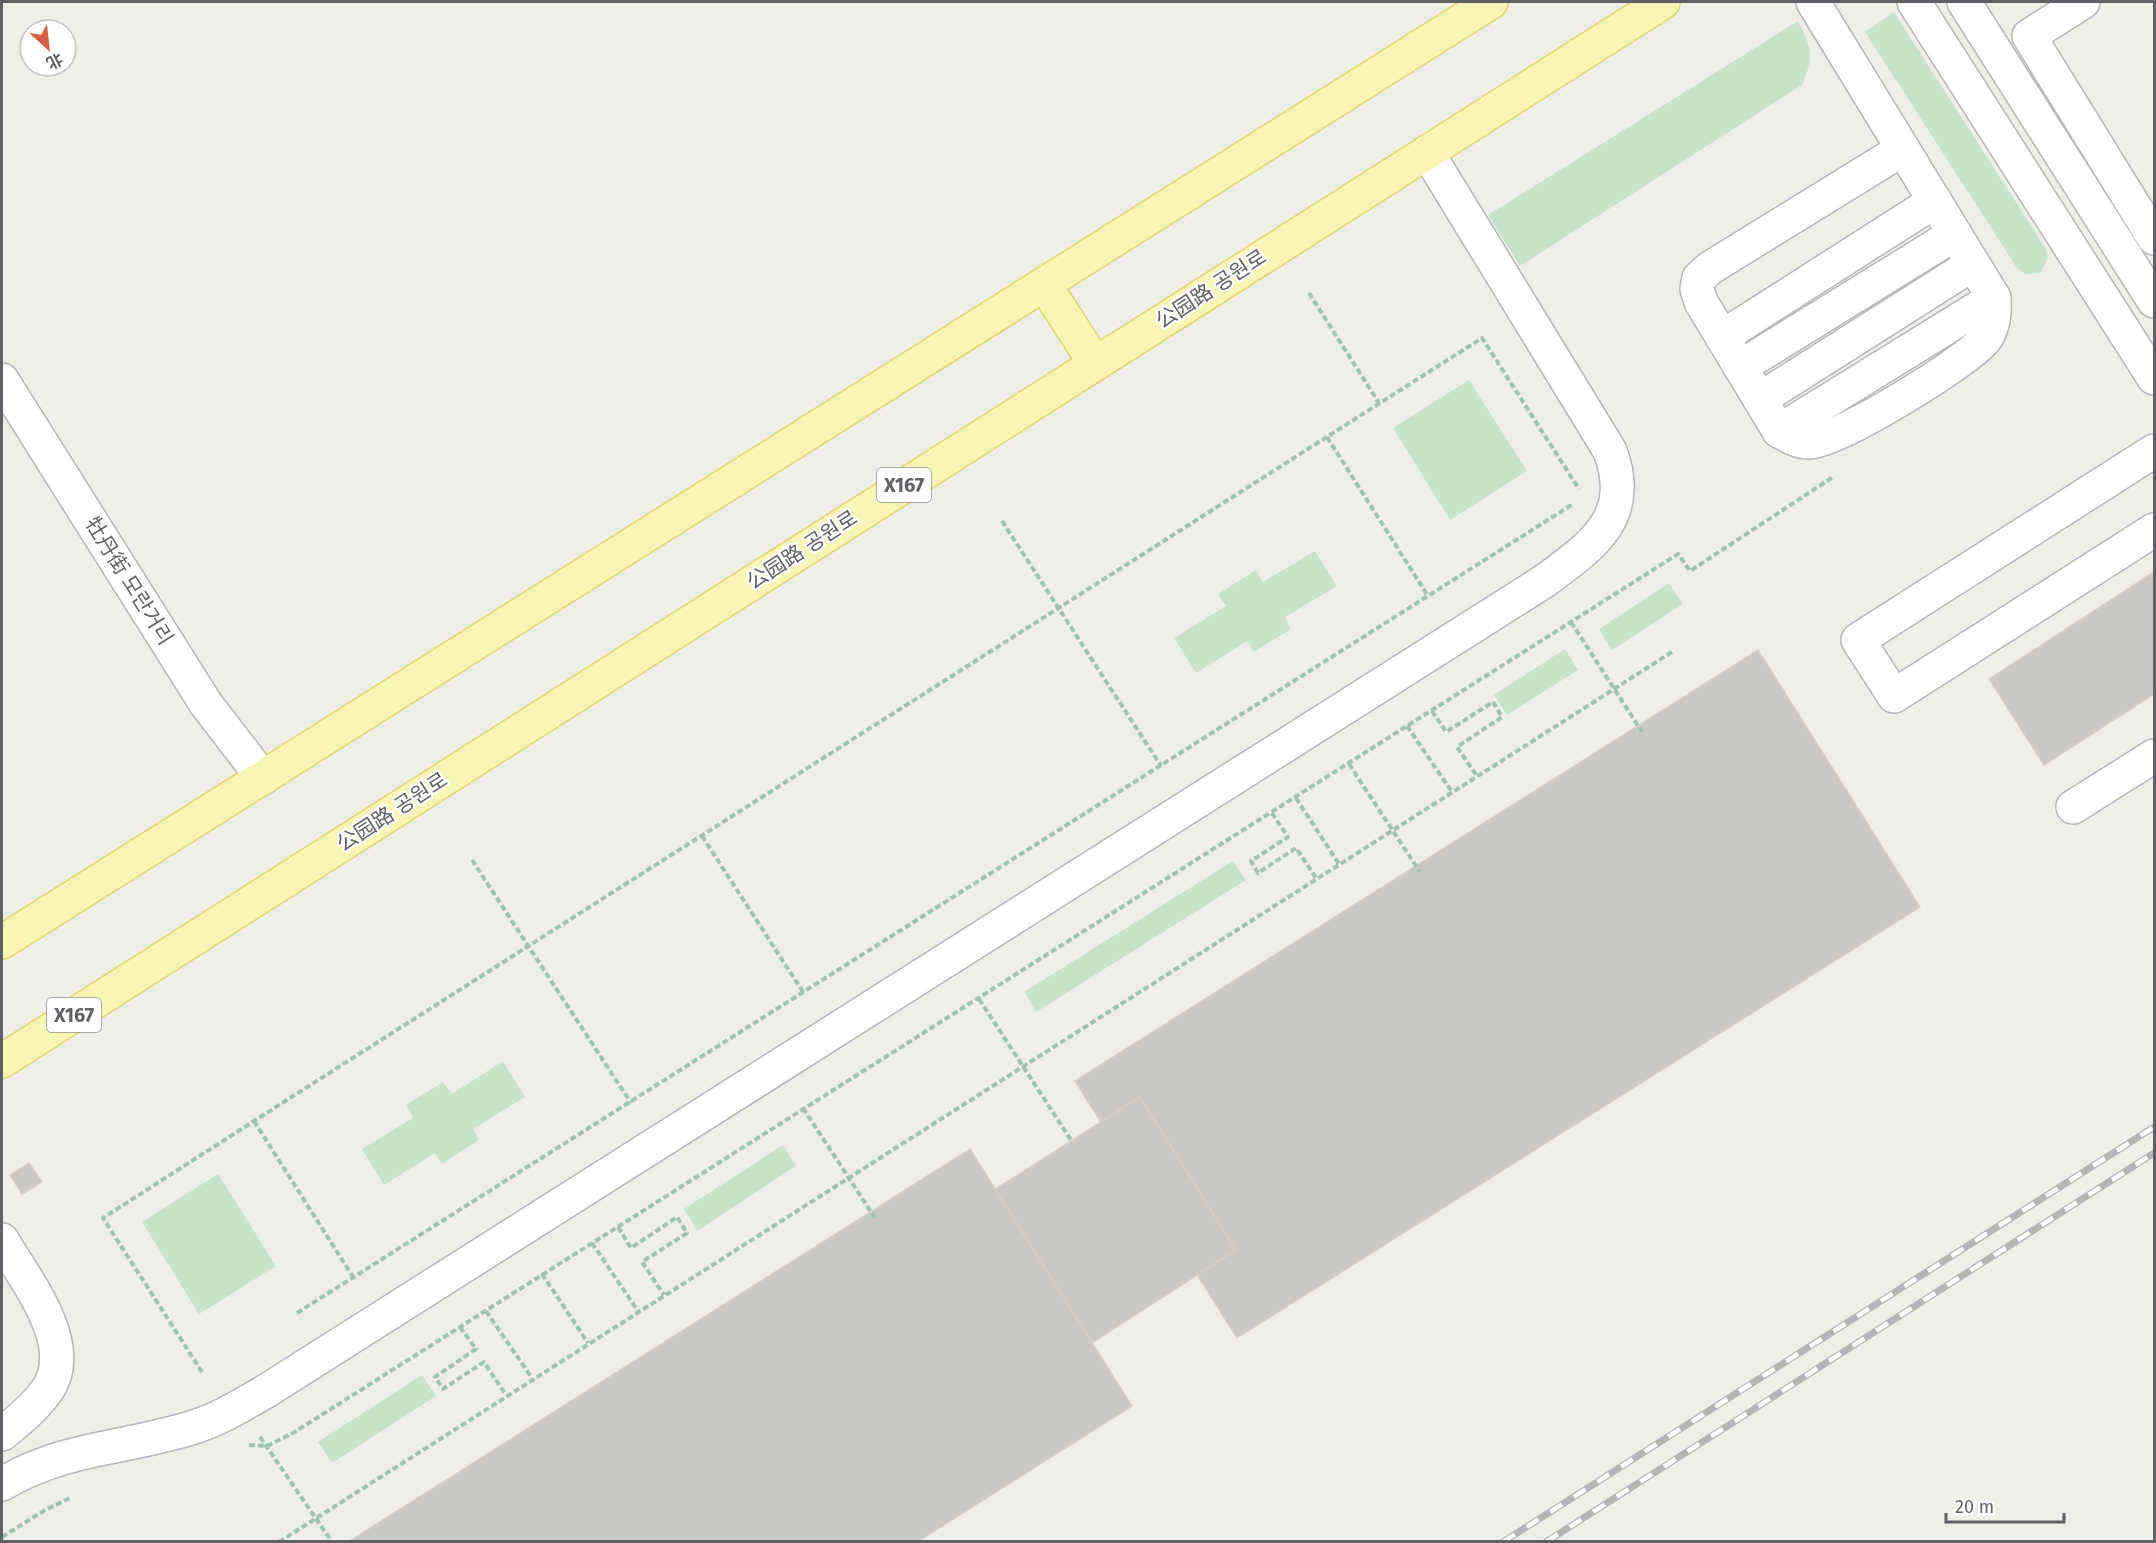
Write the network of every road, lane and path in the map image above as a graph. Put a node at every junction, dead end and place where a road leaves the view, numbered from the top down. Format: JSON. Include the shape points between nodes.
{"nodes":[{"id":1,"x":1491,"y":2,"type":"edge"},
{"id":2,"x":1663,"y":2,"type":"edge"},
{"id":3,"x":1813,"y":2,"type":"edge"},
{"id":4,"x":1914,"y":2,"type":"edge"},
{"id":5,"x":1964,"y":2,"type":"edge"},
{"id":6,"x":2083,"y":2,"type":"edge"},
{"id":7,"x":1903,"y":149,"type":"junction"},
{"id":8,"x":1427,"y":152,"type":"junction"},
{"id":9,"x":1935,"y":201,"type":"junction"},
{"id":10,"x":1955,"y":234,"type":"junction"},
{"id":11,"x":2154,"y":238,"type":"edge"},
{"id":12,"x":1973,"y":264,"type":"junction"},
{"id":13,"x":1044,"y":284,"type":"junction"},
{"id":14,"x":1309,"y":293,"type":"dead end"},
{"id":15,"x":2154,"y":301,"type":"edge"},
{"id":16,"x":1722,"y":337,"type":"junction"},
{"id":17,"x":1095,"y":363,"type":"junction"},
{"id":18,"x":1740,"y":368,"type":"junction"},
{"id":19,"x":2154,"y":378,"type":"edge"},
{"id":20,"x":2,"y":380,"type":"edge"},
{"id":21,"x":1760,"y":399,"type":"junction"},
{"id":22,"x":1379,"y":403,"type":"junction"},
{"id":23,"x":1327,"y":437,"type":"junction"},
{"id":24,"x":2154,"y":451,"type":"edge"},
{"id":25,"x":1839,"y":473,"type":"dead end"},
{"id":26,"x":1617,"y":476,"type":"junction"},
{"id":27,"x":1584,"y":497,"type":"junction"},
{"id":28,"x":1002,"y":521,"type":"dead end"},
{"id":29,"x":2154,"y":530,"type":"edge"},
{"id":30,"x":1428,"y":596,"type":"junction"},
{"id":31,"x":1058,"y":608,"type":"junction"},
{"id":32,"x":1571,"y":622,"type":"junction"},
{"id":33,"x":1672,"y":652,"type":"dead end"},
{"id":34,"x":1614,"y":689,"type":"junction"},
{"id":35,"x":1432,"y":711,"type":"junction"},
{"id":36,"x":1407,"y":726,"type":"junction"},
{"id":37,"x":1642,"y":732,"type":"dead end"},
{"id":38,"x":2154,"y":756,"type":"edge"},
{"id":39,"x":1348,"y":764,"type":"junction"},
{"id":40,"x":1161,"y":766,"type":"junction"},
{"id":41,"x":263,"y":777,"type":"junction"},
{"id":42,"x":1477,"y":777,"type":"junction"},
{"id":43,"x":1452,"y":792,"type":"junction"},
{"id":44,"x":1296,"y":798,"type":"junction"},
{"id":45,"x":2073,"y":807,"type":"dead end"},
{"id":46,"x":1272,"y":813,"type":"junction"},
{"id":47,"x":1392,"y":830,"type":"junction"},
{"id":48,"x":702,"y":836,"type":"junction"},
{"id":49,"x":472,"y":860,"type":"dead end"},
{"id":50,"x":1339,"y":864,"type":"junction"},
{"id":51,"x":1420,"y":872,"type":"dead end"},
{"id":52,"x":1316,"y":878,"type":"junction"},
{"id":53,"x":2,"y":942,"type":"edge"},
{"id":54,"x":529,"y":946,"type":"junction"},
{"id":55,"x":803,"y":992,"type":"junction"},
{"id":56,"x":979,"y":999,"type":"junction"},
{"id":57,"x":2,"y":1061,"type":"edge"},
{"id":58,"x":1023,"y":1066,"type":"junction"},
{"id":59,"x":631,"y":1103,"type":"junction"},
{"id":60,"x":802,"y":1108,"type":"junction"},
{"id":61,"x":254,"y":1121,"type":"junction"},
{"id":62,"x":1071,"y":1140,"type":"dead end"},
{"id":63,"x":848,"y":1178,"type":"junction"},
{"id":64,"x":875,"y":1218,"type":"dead end"},
{"id":65,"x":618,"y":1227,"type":"junction"},
{"id":66,"x":2,"y":1240,"type":"edge"},
{"id":67,"x":592,"y":1243,"type":"junction"},
{"id":68,"x":542,"y":1274,"type":"junction"},
{"id":69,"x":353,"y":1278,"type":"junction"},
{"id":70,"x":664,"y":1295,"type":"junction"},
{"id":71,"x":486,"y":1311,"type":"junction"},
{"id":72,"x":638,"y":1311,"type":"junction"},
{"id":73,"x":297,"y":1313,"type":"dead end"},
{"id":74,"x":460,"y":1327,"type":"junction"},
{"id":75,"x":588,"y":1343,"type":"junction"},
{"id":76,"x":202,"y":1372,"type":"dead end"},
{"id":77,"x":532,"y":1378,"type":"junction"},
{"id":78,"x":506,"y":1395,"type":"junction"},
{"id":79,"x":257,"y":1432,"type":"dead end"},
{"id":80,"x":2,"y":1434,"type":"edge"},
{"id":81,"x":267,"y":1446,"type":"junction"},
{"id":82,"x":241,"y":1448,"type":"dead end"},
{"id":83,"x":2,"y":1484,"type":"edge"},
{"id":84,"x":78,"y":1494,"type":"dead end"},
{"id":85,"x":315,"y":1517,"type":"junction"},
{"id":86,"x":2,"y":1537,"type":"edge"},
{"id":87,"x":279,"y":1542,"type":"edge"},
{"id":88,"x":332,"y":1542,"type":"edge"}],
"edges":[{"from":1,"to":13,"type":"main road"},
{"from":2,"to":8,"type":"main road","name":"公园路 공원로","number":"X167"},
{"from":3,"to":7,"type":"street"},
{"from":4,"to":19,"type":"street"},
{"from":5,"to":15,"type":"street"},
{"from":6,"to":11,"type":"street","via":[[2029,36]]},
{"from":7,"to":9,"type":"street"},
{"from":7,"to":16,"type":"street","via":[[1699,278],[1701,302]]},
{"from":8,"to":17,"type":"main road","name":"公园路 공원로","number":"X167"},
{"from":8,"to":26,"type":"street","via":[[1600,432]]},
{"from":9,"to":10,"type":"street"},
{"from":9,"to":16,"type":"street"},
{"from":10,"to":12,"type":"street"},
{"from":10,"to":18,"type":"street"},
{"from":12,"to":21,"type":"street"},
{"from":12,"to":21,"type":"street","via":[[1994,298],[1779,431]]},
{"from":13,"to":17,"type":"main road"},
{"from":13,"to":41,"type":"main road"},
{"from":14,"to":22,"type":"path"},
{"from":16,"to":18,"type":"street"},
{"from":17,"to":57,"type":"main road","name":"公园路 공원로","number":"X167"},
{"from":18,"to":21,"type":"street"},
{"from":20,"to":41,"type":"street","name":"牡丹街 모란거리","via":[[206,704]]},
{"from":22,"to":23,"type":"path"},
{"from":22,"to":27,"type":"path","via":[[1482,338]]},
{"from":23,"to":30,"type":"path"},
{"from":23,"to":31,"type":"path"},
{"from":24,"to":29,"type":"street","via":[[1858,640],[1894,696]]},
{"from":25,"to":32,"type":"path","via":[[1690,571],[1678,554]]},
{"from":26,"to":27,"type":"path"},
{"from":26,"to":83,"type":"street","via":[[1614,508],[1597,541],[1543,582],[263,1393],[226,1415],[193,1427],[52,1459]]},
{"from":27,"to":30,"type":"path"},
{"from":28,"to":31,"type":"path"},
{"from":30,"to":40,"type":"path"},
{"from":31,"to":40,"type":"path"},
{"from":31,"to":48,"type":"path"},
{"from":32,"to":34,"type":"path"},
{"from":32,"to":35,"type":"path"},
{"from":33,"to":34,"type":"path"},
{"from":34,"to":37,"type":"path"},
{"from":34,"to":42,"type":"path"},
{"from":35,"to":36,"type":"path"},
{"from":35,"to":42,"type":"path","via":[[1446,732],[1493,702],[1502,717],[1458,747]]},
{"from":36,"to":39,"type":"path"},
{"from":36,"to":43,"type":"path"},
{"from":38,"to":45,"type":"street"},
{"from":39,"to":44,"type":"path"},
{"from":39,"to":47,"type":"path"},
{"from":40,"to":55,"type":"path"},
{"from":41,"to":53,"type":"main road"},
{"from":42,"to":43,"type":"path"},
{"from":43,"to":47,"type":"path"},
{"from":44,"to":46,"type":"path"},
{"from":44,"to":50,"type":"path"},
{"from":46,"to":52,"type":"path","via":[[1288,837],[1251,861],[1258,873],[1296,848]]},
{"from":46,"to":56,"type":"path"},
{"from":47,"to":50,"type":"path"},
{"from":47,"to":51,"type":"path"},
{"from":48,"to":54,"type":"path"},
{"from":48,"to":55,"type":"path"},
{"from":49,"to":54,"type":"path"},
{"from":50,"to":52,"type":"path"},
{"from":52,"to":58,"type":"path"},
{"from":54,"to":59,"type":"path"},
{"from":54,"to":61,"type":"path"},
{"from":55,"to":59,"type":"path"},
{"from":56,"to":58,"type":"path"},
{"from":56,"to":60,"type":"path"},
{"from":58,"to":62,"type":"path"},
{"from":58,"to":63,"type":"path"},
{"from":59,"to":69,"type":"path"},
{"from":60,"to":63,"type":"path"},
{"from":60,"to":65,"type":"path"},
{"from":61,"to":69,"type":"path"},
{"from":61,"to":76,"type":"path","via":[[103,1218]]},
{"from":63,"to":64,"type":"path"},
{"from":63,"to":70,"type":"path"},
{"from":65,"to":67,"type":"path"},
{"from":65,"to":70,"type":"path","via":[[631,1248],[677,1217],[687,1233],[642,1262]]},
{"from":66,"to":80,"type":"street","via":[[55,1334],[58,1359],[47,1392]]},
{"from":67,"to":68,"type":"path"},
{"from":67,"to":72,"type":"path"},
{"from":68,"to":71,"type":"path"},
{"from":68,"to":75,"type":"path"},
{"from":69,"to":73,"type":"path"},
{"from":70,"to":72,"type":"path"},
{"from":71,"to":74,"type":"path"},
{"from":71,"to":77,"type":"path"},
{"from":72,"to":75,"type":"path"},
{"from":74,"to":78,"type":"path","via":[[476,1349],[435,1377],[443,1389],[484,1362]]},
{"from":74,"to":81,"type":"path"},
{"from":75,"to":77,"type":"path"},
{"from":77,"to":78,"type":"path"},
{"from":78,"to":85,"type":"path"},
{"from":79,"to":81,"type":"path"},
{"from":81,"to":82,"type":"path"},
{"from":81,"to":85,"type":"path"},
{"from":84,"to":86,"type":"path"},
{"from":85,"to":87,"type":"path"},
{"from":85,"to":88,"type":"path"}]}
